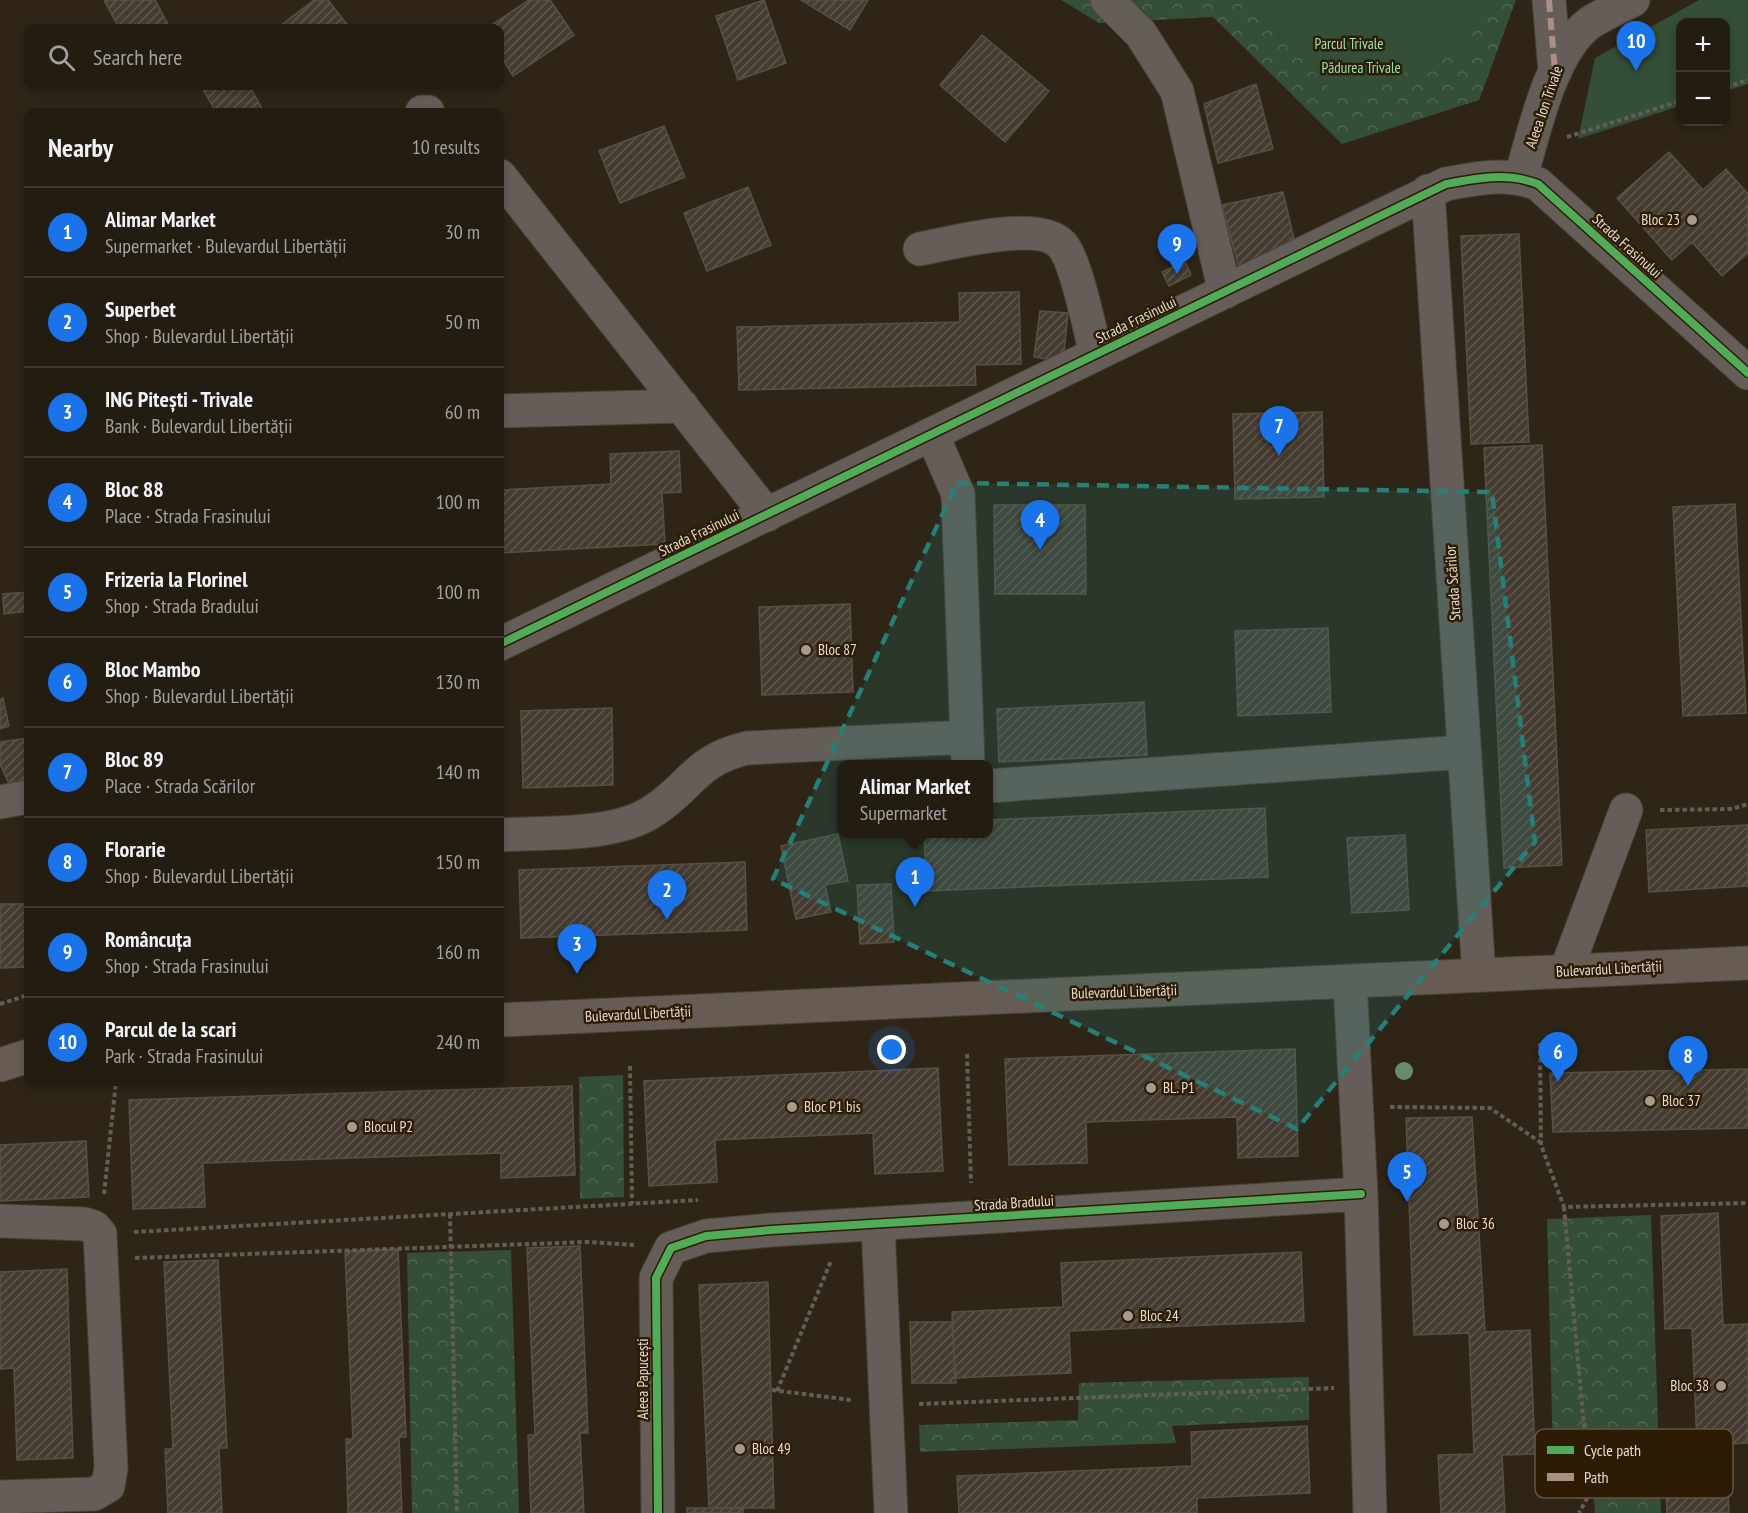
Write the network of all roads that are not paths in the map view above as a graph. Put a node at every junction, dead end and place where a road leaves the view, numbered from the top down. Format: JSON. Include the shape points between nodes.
{"nodes":[{"id":1,"x":1107,"y":0,"type":"edge"},
{"id":2,"x":1549,"y":0,"type":"edge"},
{"id":3,"x":1632,"y":0,"type":"edge"},
{"id":4,"x":1555,"y":72,"type":"junction"},
{"id":5,"x":1525,"y":163,"type":"junction"},
{"id":6,"x":504,"y":181,"type":"edge"},
{"id":7,"x":1428,"y":191,"type":"junction"},
{"id":8,"x":920,"y":249,"type":"dead end"},
{"id":9,"x":1225,"y":292,"type":"junction"},
{"id":10,"x":1096,"y":354,"type":"junction"},
{"id":11,"x":1748,"y":373,"type":"edge"},
{"id":12,"x":682,"y":406,"type":"junction"},
{"id":13,"x":504,"y":411,"type":"edge"},
{"id":14,"x":933,"y":434,"type":"junction"},
{"id":15,"x":767,"y":515,"type":"junction"},
{"id":16,"x":504,"y":642,"type":"edge"},
{"id":17,"x":967,"y":751,"type":"edge"},
{"id":18,"x":1464,"y":752,"type":"junction"},
{"id":19,"x":993,"y":786,"type":"edge"},
{"id":20,"x":24,"y":798,"type":"edge"},
{"id":21,"x":0,"y":802,"type":"edge"},
{"id":22,"x":1626,"y":810,"type":"road end"},
{"id":23,"x":504,"y":835,"type":"edge"},
{"id":24,"x":1748,"y":963,"type":"edge"},
{"id":25,"x":1566,"y":971,"type":"junction"},
{"id":26,"x":1479,"y":975,"type":"junction"},
{"id":27,"x":1350,"y":982,"type":"junction"},
{"id":28,"x":504,"y":1020,"type":"edge"},
{"id":29,"x":24,"y":1057,"type":"edge"},
{"id":30,"x":0,"y":1065,"type":"edge"},
{"id":31,"x":1361,"y":1194,"type":"junction"},
{"id":32,"x":0,"y":1221,"type":"edge"},
{"id":33,"x":862,"y":1225,"type":"junction"},
{"id":34,"x":671,"y":1248,"type":"joint"},
{"id":35,"x":0,"y":1497,"type":"edge"},
{"id":36,"x":658,"y":1513,"type":"edge"},
{"id":37,"x":891,"y":1513,"type":"edge"},
{"id":38,"x":1370,"y":1513,"type":"edge"}],
"edges":[{"from":1,"to":9,"type":"street","via":[[1141,34],[1177,91]]},
{"from":2,"to":4,"type":"street"},
{"from":3,"to":4,"type":"street","name":"Aleea Ion Trivale","via":[[1590,23],[1561,58]]},
{"from":4,"to":5,"type":"street","name":"Aleea Ion Trivale"},
{"from":5,"to":7,"type":"street","name":"Strada Frasinului","via":[[1488,177]]},
{"from":5,"to":11,"type":"street","name":"Strada Frasinului","via":[[1538,184]]},
{"from":6,"to":12,"type":"street"},
{"from":7,"to":9,"type":"street","name":"Strada Frasinului"},
{"from":7,"to":18,"type":"street","name":"Strada Scărilor"},
{"from":8,"to":10,"type":"street","via":[[1025,232],[1047,234],[1063,245]]},
{"from":9,"to":10,"type":"street","name":"Strada Frasinului"},
{"from":10,"to":14,"type":"street","name":"Strada Frasinului"},
{"from":12,"to":13,"type":"street"},
{"from":12,"to":15,"type":"street"},
{"from":14,"to":15,"type":"street","name":"Strada Frasinului"},
{"from":14,"to":17,"type":"street","via":[[958,494]]},
{"from":15,"to":16,"type":"street","name":"Strada Frasinului"},
{"from":17,"to":23,"type":"street","via":[[747,748],[713,760],[654,811],[634,821],[610,827]]},
{"from":18,"to":19,"type":"street"},
{"from":18,"to":26,"type":"street","name":"Strada Scărilor"},
{"from":20,"to":21,"type":"street"},
{"from":22,"to":25,"type":"street"},
{"from":24,"to":25,"type":"main road","name":"Bulevardul Libertății"},
{"from":25,"to":26,"type":"main road","name":"Bulevardul Libertății"},
{"from":26,"to":27,"type":"main road","name":"Bulevardul Libertății"},
{"from":27,"to":28,"type":"main road","name":"Bulevardul Libertății"},
{"from":27,"to":31,"type":"street"},
{"from":29,"to":30,"type":"main road"},
{"from":31,"to":33,"type":"street","name":"Strada Bradului"},
{"from":31,"to":38,"type":"street"},
{"from":32,"to":35,"type":"street","via":[[94,1227],[101,1247],[111,1468],[108,1486],[94,1494]]},
{"from":33,"to":34,"type":"street","name":"Strada Bradului","via":[[706,1236]]},
{"from":33,"to":37,"type":"street","via":[[886,1405]]},
{"from":34,"to":36,"type":"street","name":"Aleea Papucești","via":[[656,1278]]}]}
